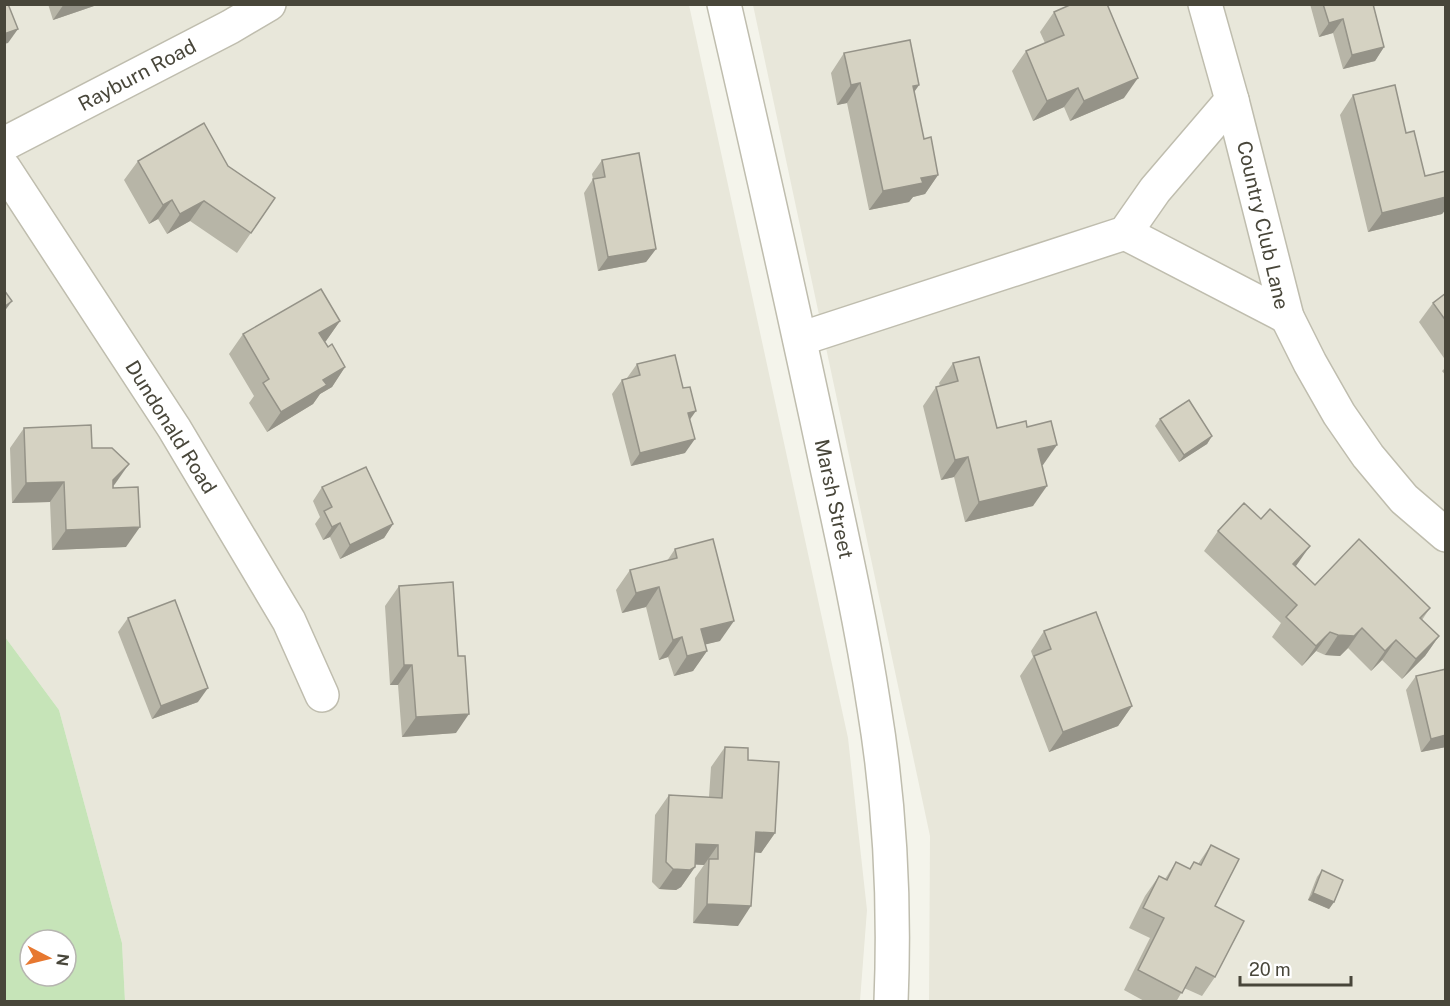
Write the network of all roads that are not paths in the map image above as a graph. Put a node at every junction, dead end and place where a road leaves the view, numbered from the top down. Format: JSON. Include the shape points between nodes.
{"nodes":[{"id":1,"x":269,"y":4,"type":"edge"},
{"id":2,"x":724,"y":4,"type":"edge"},
{"id":3,"x":1205,"y":4,"type":"edge"},
{"id":4,"x":1232,"y":100,"type":"junction"},
{"id":5,"x":4,"y":144,"type":"edge"},
{"id":6,"x":4,"y":168,"type":"edge"},
{"id":7,"x":1125,"y":233,"type":"junction"},
{"id":8,"x":1287,"y":317,"type":"junction"},
{"id":9,"x":800,"y":339,"type":"junction"},
{"id":10,"x":1446,"y":535,"type":"edge"},
{"id":11,"x":322,"y":694,"type":"dead end"},
{"id":12,"x":891,"y":1002,"type":"edge"}],
"edges":[{"from":1,"to":5,"type":"street","name":"Rayburn Road"},
{"from":2,"to":9,"type":"street","name":"Marsh Street"},
{"from":3,"to":4,"type":"street","name":"Country Club Lane"},
{"from":4,"to":7,"type":"street","name":"Country Club Lane","via":[[1155,190]]},
{"from":4,"to":8,"type":"street","name":"Country Club Lane"},
{"from":6,"to":11,"type":"street","name":"Dundonald Road","via":[[174,428],[289,621]]},
{"from":7,"to":8,"type":"street","name":"Country Club Lane"},
{"from":7,"to":9,"type":"street"},
{"from":8,"to":10,"type":"street","via":[[1339,414],[1368,456],[1404,500]]},
{"from":9,"to":12,"type":"street","name":"Marsh Street","via":[[846,553],[883,773],[892,908]]}]}
